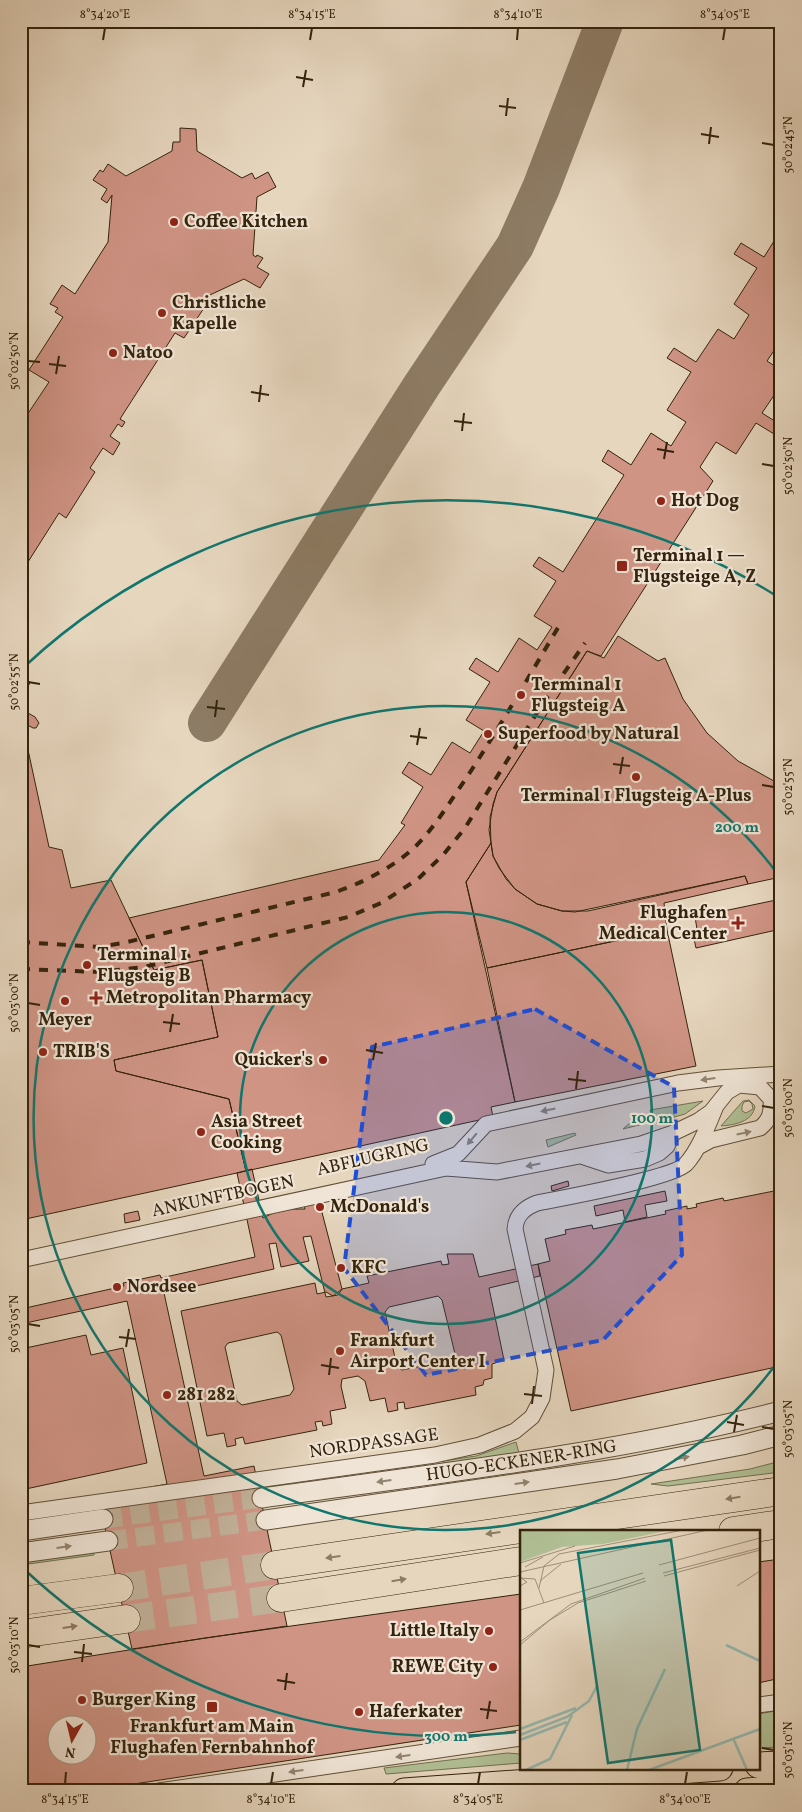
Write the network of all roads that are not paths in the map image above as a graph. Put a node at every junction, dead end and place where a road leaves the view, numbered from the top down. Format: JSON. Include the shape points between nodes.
{"nodes":[{"id":1,"x":781,"y":1074,"type":"edge"},
{"id":2,"x":776,"y":1102,"type":"edge"},
{"id":3,"x":716,"y":1106,"type":"junction"},
{"id":4,"x":698,"y":1147,"type":"junction"},
{"id":5,"x":21,"y":1259,"type":"edge"},
{"id":6,"x":781,"y":1412,"type":"edge"},
{"id":7,"x":781,"y":1435,"type":"edge"},
{"id":8,"x":781,"y":1491,"type":"edge"},
{"id":9,"x":262,"y":1498,"type":"tunnel mouth"},
{"id":10,"x":21,"y":1513,"type":"edge"},
{"id":11,"x":103,"y":1519,"type":"tunnel mouth"},
{"id":12,"x":266,"y":1520,"type":"tunnel mouth"},
{"id":13,"x":781,"y":1524,"type":"edge"},
{"id":14,"x":740,"y":1530,"type":"edge"},
{"id":15,"x":21,"y":1531,"type":"edge"},
{"id":16,"x":108,"y":1541,"type":"tunnel mouth"},
{"id":17,"x":21,"y":1553,"type":"edge"},
{"id":18,"x":520,"y":1562,"type":"edge"},
{"id":19,"x":274,"y":1565,"type":"tunnel mouth"},
{"id":20,"x":119,"y":1588,"type":"tunnel mouth"},
{"id":21,"x":281,"y":1598,"type":"tunnel mouth"},
{"id":22,"x":21,"y":1601,"type":"edge"},
{"id":23,"x":126,"y":1619,"type":"tunnel mouth"},
{"id":24,"x":21,"y":1634,"type":"edge"},
{"id":25,"x":781,"y":1702,"type":"edge"},
{"id":26,"x":760,"y":1705,"type":"edge"},
{"id":27,"x":520,"y":1738,"type":"edge"},
{"id":28,"x":781,"y":1764,"type":"edge"},
{"id":29,"x":760,"y":1766,"type":"edge"},
{"id":30,"x":693,"y":1770,"type":"edge"},
{"id":31,"x":781,"y":1788,"type":"edge"},
{"id":32,"x":159,"y":1791,"type":"edge"},
{"id":33,"x":404,"y":1791,"type":"edge"},
{"id":34,"x":746,"y":1791,"type":"edge"}],
"edges":[{"from":1,"to":5,"type":"street","name":"ABFLUGRING","one_way":true,"via":[[659,1086],[486,1124],[458,1154],[440,1162]]},
{"from":2,"to":3,"type":"street","name":"ANKUNFTBOGEN","via":[[760,1087],[739,1085],[727,1092]]},
{"from":4,"to":2,"type":"street","one_way":true,"via":[[711,1140],[760,1128]]},
{"from":3,"to":4,"type":"street"},
{"from":3,"to":5,"type":"street","name":"ANKUNFTBOGEN","one_way":true,"via":[[698,1121],[641,1144],[497,1172],[446,1168]]},
{"from":4,"to":10,"type":"street","name":"NORDPASSAGE","via":[[686,1164],[672,1173],[529,1206],[518,1216],[515,1229],[546,1370],[536,1410],[515,1431],[480,1445],[435,1455]]},
{"from":6,"to":9,"type":"street","name":"HUGO-ECKENER-RING","one_way":true,"via":[[666,1437],[479,1469]]},
{"from":12,"to":7,"type":"street","name":"HUGO-ECKENER-RING","one_way":true,"via":[[617,1470]]},
{"from":8,"to":19,"type":"highway","one_way":true},
{"from":11,"to":15,"type":"street"},
{"from":13,"to":14,"type":"highway"},
{"from":17,"to":16,"type":"street","one_way":true},
{"from":21,"to":18,"type":"highway","one_way":true},
{"from":20,"to":22,"type":"highway"},
{"from":24,"to":23,"type":"highway","one_way":true},
{"from":25,"to":26,"type":"street"},
{"from":27,"to":32,"type":"street","one_way":true},
{"from":28,"to":29,"type":"highway"},
{"from":30,"to":33,"type":"highway"},
{"from":31,"to":34,"type":"highway"}]}
